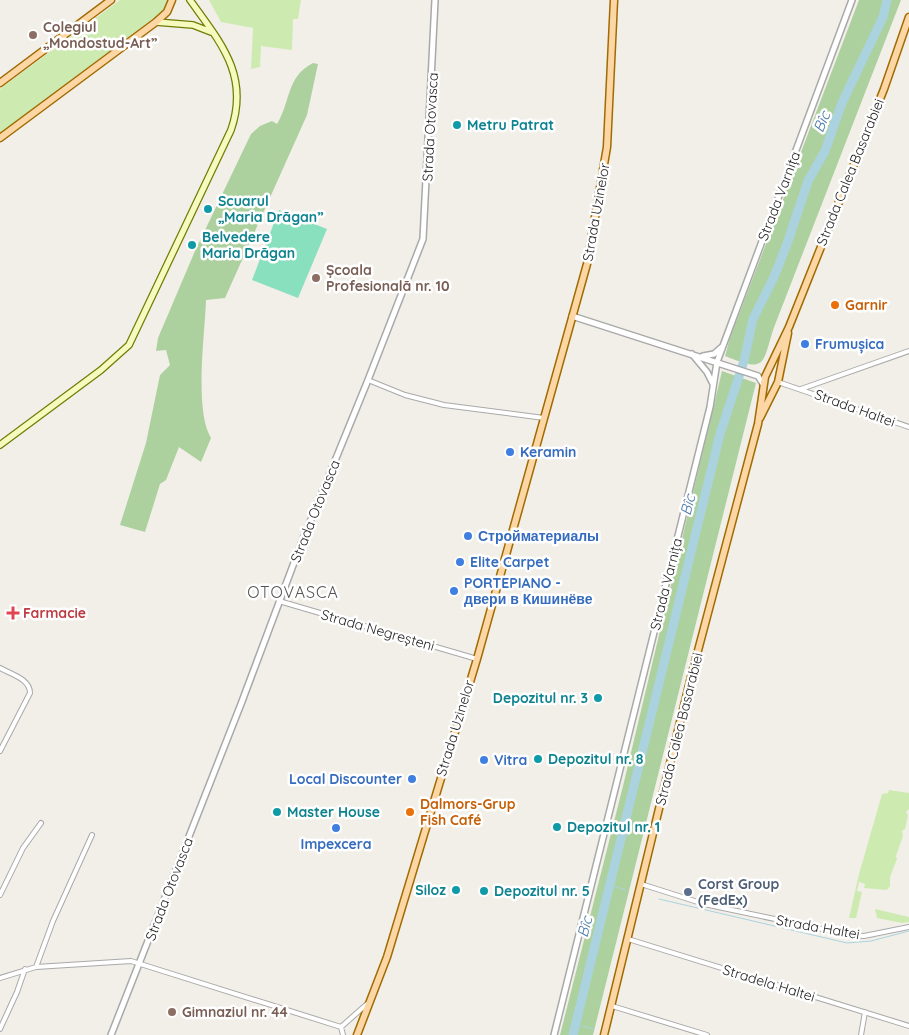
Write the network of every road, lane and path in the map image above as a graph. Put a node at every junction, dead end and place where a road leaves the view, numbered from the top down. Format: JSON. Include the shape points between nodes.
{"nodes":[{"id":1,"x":111,"y":0,"type":"edge"},
{"id":2,"x":177,"y":0,"type":"edge"},
{"id":3,"x":190,"y":0,"type":"edge"},
{"id":4,"x":436,"y":0,"type":"edge"},
{"id":5,"x":614,"y":0,"type":"edge"},
{"id":6,"x":852,"y":0,"type":"edge"},
{"id":7,"x":171,"y":4,"type":"edge"},
{"id":8,"x":909,"y":17,"type":"edge"},
{"id":9,"x":156,"y":22,"type":"junction"},
{"id":10,"x":215,"y":35,"type":"junction"},
{"id":11,"x":0,"y":83,"type":"edge"},
{"id":12,"x":0,"y":138,"type":"edge"},
{"id":13,"x":572,"y":316,"type":"junction"},
{"id":14,"x":789,"y":327,"type":"junction"},
{"id":15,"x":722,"y":347,"type":"junction"},
{"id":16,"x":909,"y":351,"type":"edge"},
{"id":17,"x":690,"y":352,"type":"junction"},
{"id":18,"x":702,"y":356,"type":"junction"},
{"id":19,"x":717,"y":362,"type":"junction"},
{"id":20,"x":767,"y":371,"type":"junction"},
{"id":21,"x":756,"y":375,"type":"junction"},
{"id":22,"x":368,"y":380,"type":"junction"},
{"id":23,"x":778,"y":382,"type":"junction"},
{"id":24,"x":714,"y":384,"type":"junction"},
{"id":25,"x":763,"y":384,"type":"junction"},
{"id":26,"x":801,"y":389,"type":"junction"},
{"id":27,"x":544,"y":418,"type":"junction"},
{"id":28,"x":758,"y":424,"type":"junction"},
{"id":29,"x":909,"y":428,"type":"edge"},
{"id":30,"x":0,"y":445,"type":"edge"},
{"id":31,"x":279,"y":601,"type":"junction"},
{"id":32,"x":477,"y":658,"type":"junction"},
{"id":33,"x":0,"y":668,"type":"edge"},
{"id":34,"x":0,"y":751,"type":"edge"},
{"id":35,"x":41,"y":823,"type":"dead end"},
{"id":36,"x":92,"y":835,"type":"dead end"},
{"id":37,"x":642,"y":884,"type":"junction"},
{"id":38,"x":0,"y":895,"type":"edge"},
{"id":39,"x":909,"y":927,"type":"edge"},
{"id":40,"x":628,"y":939,"type":"junction"},
{"id":41,"x":140,"y":964,"type":"junction"},
{"id":42,"x":36,"y":967,"type":"junction"},
{"id":43,"x":25,"y":969,"type":"junction"},
{"id":44,"x":0,"y":978,"type":"edge"},
{"id":45,"x":370,"y":1002,"type":"junction"},
{"id":46,"x":612,"y":1006,"type":"junction"},
{"id":47,"x":865,"y":1012,"type":"junction"},
{"id":48,"x":909,"y":1026,"type":"edge"},
{"id":49,"x":341,"y":1027,"type":"junction"},
{"id":50,"x":0,"y":1029,"type":"edge"},
{"id":51,"x":112,"y":1035,"type":"edge"},
{"id":52,"x":343,"y":1035,"type":"edge"},
{"id":53,"x":357,"y":1035,"type":"edge"},
{"id":54,"x":554,"y":1035,"type":"edge"},
{"id":55,"x":604,"y":1035,"type":"edge"},
{"id":56,"x":707,"y":1035,"type":"edge"},
{"id":57,"x":861,"y":1035,"type":"edge"}],
"edges":[{"from":1,"to":11,"type":"main road"},
{"from":2,"to":7,"type":"main road"},
{"from":3,"to":10,"type":"main road"},
{"from":4,"to":22,"type":"street","name":"Strada Otovasca","via":[[424,234]]},
{"from":5,"to":13,"type":"main road","name":"Strada Uzinelor","via":[[607,147],[592,242]]},
{"from":6,"to":15,"type":"street","name":"Strada Varnița"},
{"from":7,"to":9,"type":"main road"},
{"from":8,"to":14,"type":"main road","name":"Strada Calea Basarabiei","via":[[884,89]]},
{"from":9,"to":10,"type":"main road","via":[[193,25]]},
{"from":9,"to":12,"type":"main road"},
{"from":10,"to":30,"type":"main road","via":[[228,56],[235,78],[234,121],[134,337],[122,353]]},
{"from":13,"to":17,"type":"street"},
{"from":13,"to":27,"type":"main road","name":"Strada Uzinelor"},
{"from":14,"to":20,"type":"main road","name":"Strada Calea Basarabiei"},
{"from":14,"to":23,"type":"main road","name":"Strada Calea Basarabiei"},
{"from":15,"to":18,"type":"street","via":[[714,354]]},
{"from":15,"to":19,"type":"street","name":"Strada Varnița"},
{"from":16,"to":26,"type":"street","name":"Strada Haltei"},
{"from":17,"to":18,"type":"street"},
{"from":17,"to":24,"type":"street"},
{"from":18,"to":19,"type":"street"},
{"from":19,"to":21,"type":"street"},
{"from":19,"to":24,"type":"street","name":"Strada Varnița"},
{"from":20,"to":21,"type":"street"},
{"from":20,"to":23,"type":"main road","via":[[773,372]]},
{"from":20,"to":25,"type":"main road","name":"Strada Calea Basarabiei"},
{"from":21,"to":25,"type":"street"},
{"from":22,"to":27,"type":"street","via":[[405,395],[444,405]]},
{"from":22,"to":31,"type":"street","name":"Strada Otovasca"},
{"from":23,"to":25,"type":"main road"},
{"from":23,"to":26,"type":"street","name":"Strada Haltei"},
{"from":23,"to":28,"type":"main road","name":"Strada Calea Basarabiei"},
{"from":24,"to":54,"type":"street","name":"Strada Varnița"},
{"from":25,"to":28,"type":"main road","name":"Strada Calea Basarabiei"},
{"from":26,"to":29,"type":"street","name":"Strada Haltei"},
{"from":27,"to":32,"type":"main road","name":"Strada Uzinelor"},
{"from":28,"to":37,"type":"main road","name":"Strada Calea Basarabiei"},
{"from":31,"to":32,"type":"street","name":"Strada Negreșteni"},
{"from":31,"to":41,"type":"street","name":"Strada Otovasca"},
{"from":32,"to":45,"type":"main road","name":"Strada Uzinelor"},
{"from":33,"to":34,"type":"street","via":[[24,680],[30,688]]},
{"from":35,"to":38,"type":"street","via":[[23,848]]},
{"from":36,"to":42,"type":"street"},
{"from":37,"to":39,"type":"street","name":"Strada Haltei","via":[[704,904],[850,935],[864,936]]},
{"from":37,"to":40,"type":"main road","name":"Strada Calea Basarabiei"},
{"from":40,"to":46,"type":"main road","name":"Strada Calea Basarabiei"},
{"from":40,"to":47,"type":"street","name":"Stradela Haltei"},
{"from":41,"to":42,"type":"street","via":[[132,961]]},
{"from":41,"to":49,"type":"street"},
{"from":41,"to":51,"type":"street","name":"Strada Otovasca"},
{"from":42,"to":43,"type":"street"},
{"from":43,"to":44,"type":"street"},
{"from":43,"to":50,"type":"street"},
{"from":45,"to":49,"type":"street"},
{"from":45,"to":53,"type":"main road","name":"Strada Uzinelor"},
{"from":46,"to":55,"type":"main road","name":"Strada Calea Basarabiei"},
{"from":46,"to":56,"type":"street"},
{"from":47,"to":48,"type":"street","name":"Stradela Haltei"},
{"from":47,"to":57,"type":"street"},
{"from":49,"to":52,"type":"street"}]}
